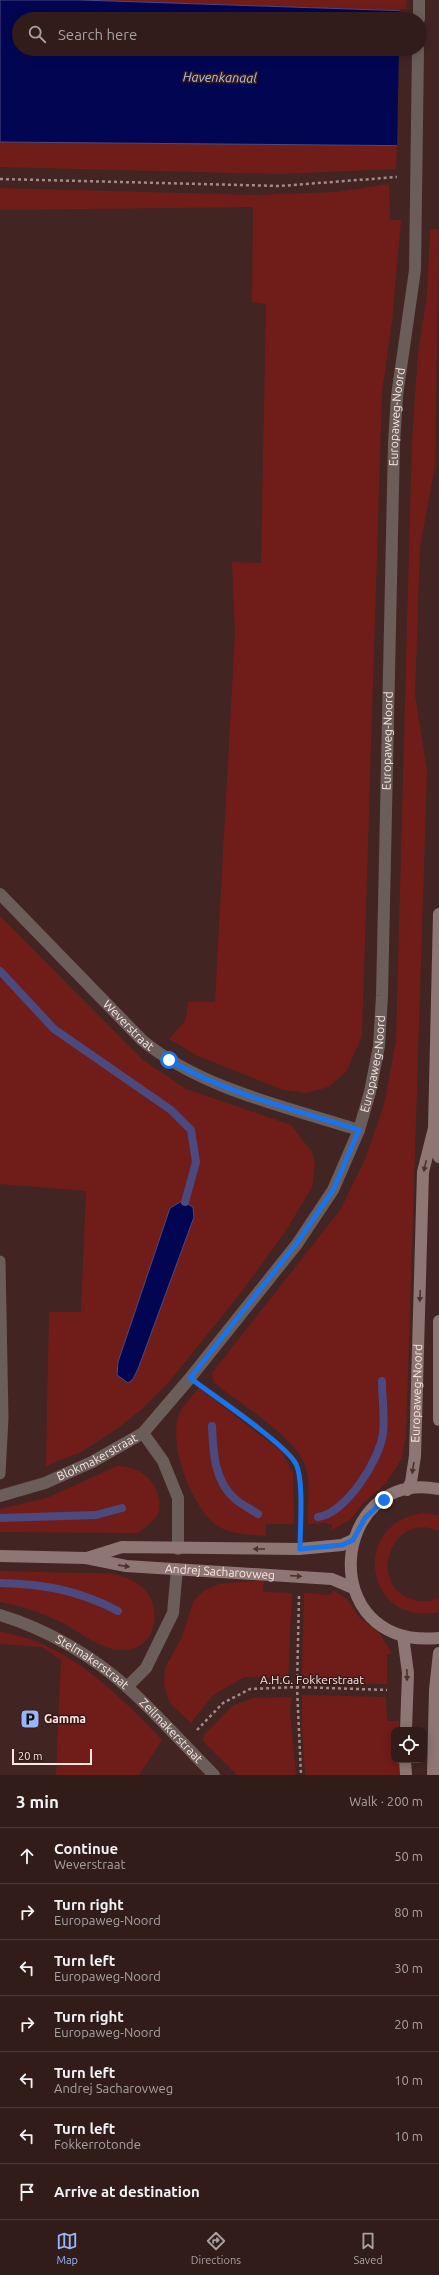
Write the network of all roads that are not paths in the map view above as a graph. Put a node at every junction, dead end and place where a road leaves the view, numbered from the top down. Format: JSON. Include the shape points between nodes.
{"nodes":[{"id":1,"x":419,"y":0,"type":"edge"},
{"id":2,"x":419,"y":12,"type":"edge"},
{"id":3,"x":418,"y":56,"type":"edge"},
{"id":4,"x":0,"y":894,"type":"edge"},
{"id":5,"x":439,"y":914,"type":"edge"},
{"id":6,"x":434,"y":1128,"type":"junction"},
{"id":7,"x":359,"y":1130,"type":"junction"},
{"id":8,"x":439,"y":1157,"type":"edge"},
{"id":9,"x":0,"y":1261,"type":"edge"},
{"id":10,"x":439,"y":1321,"type":"edge"},
{"id":11,"x":439,"y":1420,"type":"edge"},
{"id":12,"x":143,"y":1433,"type":"junction"},
{"id":13,"x":0,"y":1474,"type":"edge"},
{"id":14,"x":439,"y":1489,"type":"edge"},
{"id":15,"x":407,"y":1490,"type":"junction"},
{"id":16,"x":0,"y":1496,"type":"edge"},
{"id":17,"x":353,"y":1540,"type":"junction"},
{"id":18,"x":178,"y":1549,"type":"junction"},
{"id":19,"x":0,"y":1556,"type":"edge"},
{"id":20,"x":86,"y":1558,"type":"junction"},
{"id":21,"x":176,"y":1569,"type":"junction"},
{"id":22,"x":353,"y":1588,"type":"junction"},
{"id":23,"x":0,"y":1615,"type":"edge"},
{"id":24,"x":403,"y":1636,"type":"junction"},
{"id":25,"x":439,"y":1638,"type":"edge"},
{"id":26,"x":439,"y":1653,"type":"edge"},
{"id":27,"x":127,"y":1687,"type":"junction"},
{"id":28,"x":406,"y":1727,"type":"edge"},
{"id":29,"x":406,"y":1763,"type":"edge"},
{"id":30,"x":214,"y":1775,"type":"edge"},
{"id":31,"x":406,"y":1775,"type":"edge"},
{"id":32,"x":433,"y":1775,"type":"edge"}],
"edges":[{"from":1,"to":2,"type":"street"},
{"from":3,"to":7,"type":"street","name":"Europaweg-Noord","via":[[415,270],[397,396],[394,443],[382,1004],[379,1046]]},
{"from":4,"to":7,"type":"street","name":"Weverstraat","via":[[142,1040],[169,1060],[193,1074]]},
{"from":5,"to":6,"type":"main road","name":"Europaweg-Noord"},
{"from":6,"to":8,"type":"main road","name":"Europaweg-Noord"},
{"from":6,"to":15,"type":"main road","name":"Europaweg-Noord","one_way":true,"via":[[423,1172],[415,1456],[411,1482]]},
{"from":7,"to":12,"type":"street","name":"Europaweg-Noord","via":[[333,1190],[296,1244]]},
{"from":9,"to":13,"type":"lane","via":[[3,1418]]},
{"from":10,"to":11,"type":"main road","name":"Europaweg-Noord"},
{"from":12,"to":16,"type":"street","name":"Blokmakerstraat","via":[[92,1462],[45,1483]]},
{"from":12,"to":18,"type":"street","name":"Blokmakerstraat","via":[[163,1461],[178,1498]]},
{"from":14,"to":15,"type":"main road"},
{"from":15,"to":17,"type":"main road","via":[[394,1494],[373,1508],[358,1528]]},
{"from":17,"to":18,"type":"main road","name":"Andrej Sacharovweg","one_way":true,"via":[[342,1545],[300,1549]]},
{"from":17,"to":22,"type":"main road","via":[[350,1572]]},
{"from":18,"to":20,"type":"main road","name":"Andrej Sacharovweg","via":[[122,1547]]},
{"from":18,"to":21,"type":"main road"},
{"from":19,"to":20,"type":"main road","name":"Andrej Sacharovweg"},
{"from":20,"to":21,"type":"main road","name":"Andrej Sacharovweg","one_way":true,"via":[[126,1566]]},
{"from":21,"to":22,"type":"main road","name":"Andrej Sacharovweg","one_way":true,"via":[[332,1579]]},
{"from":21,"to":27,"type":"street","name":"Stelmakerstraat","via":[[173,1613],[146,1668]]},
{"from":22,"to":24,"type":"main road","via":[[361,1604],[372,1617],[386,1629]]},
{"from":23,"to":27,"type":"street","name":"Stelmakerstraat","via":[[34,1628],[82,1653]]},
{"from":24,"to":25,"type":"main road"},
{"from":24,"to":28,"type":"main road","one_way":true,"via":[[408,1672]]},
{"from":26,"to":32,"type":"main road","via":[[435,1690]]},
{"from":27,"to":30,"type":"street","name":"Zeilmakerstraat"},
{"from":29,"to":31,"type":"main road"}]}
